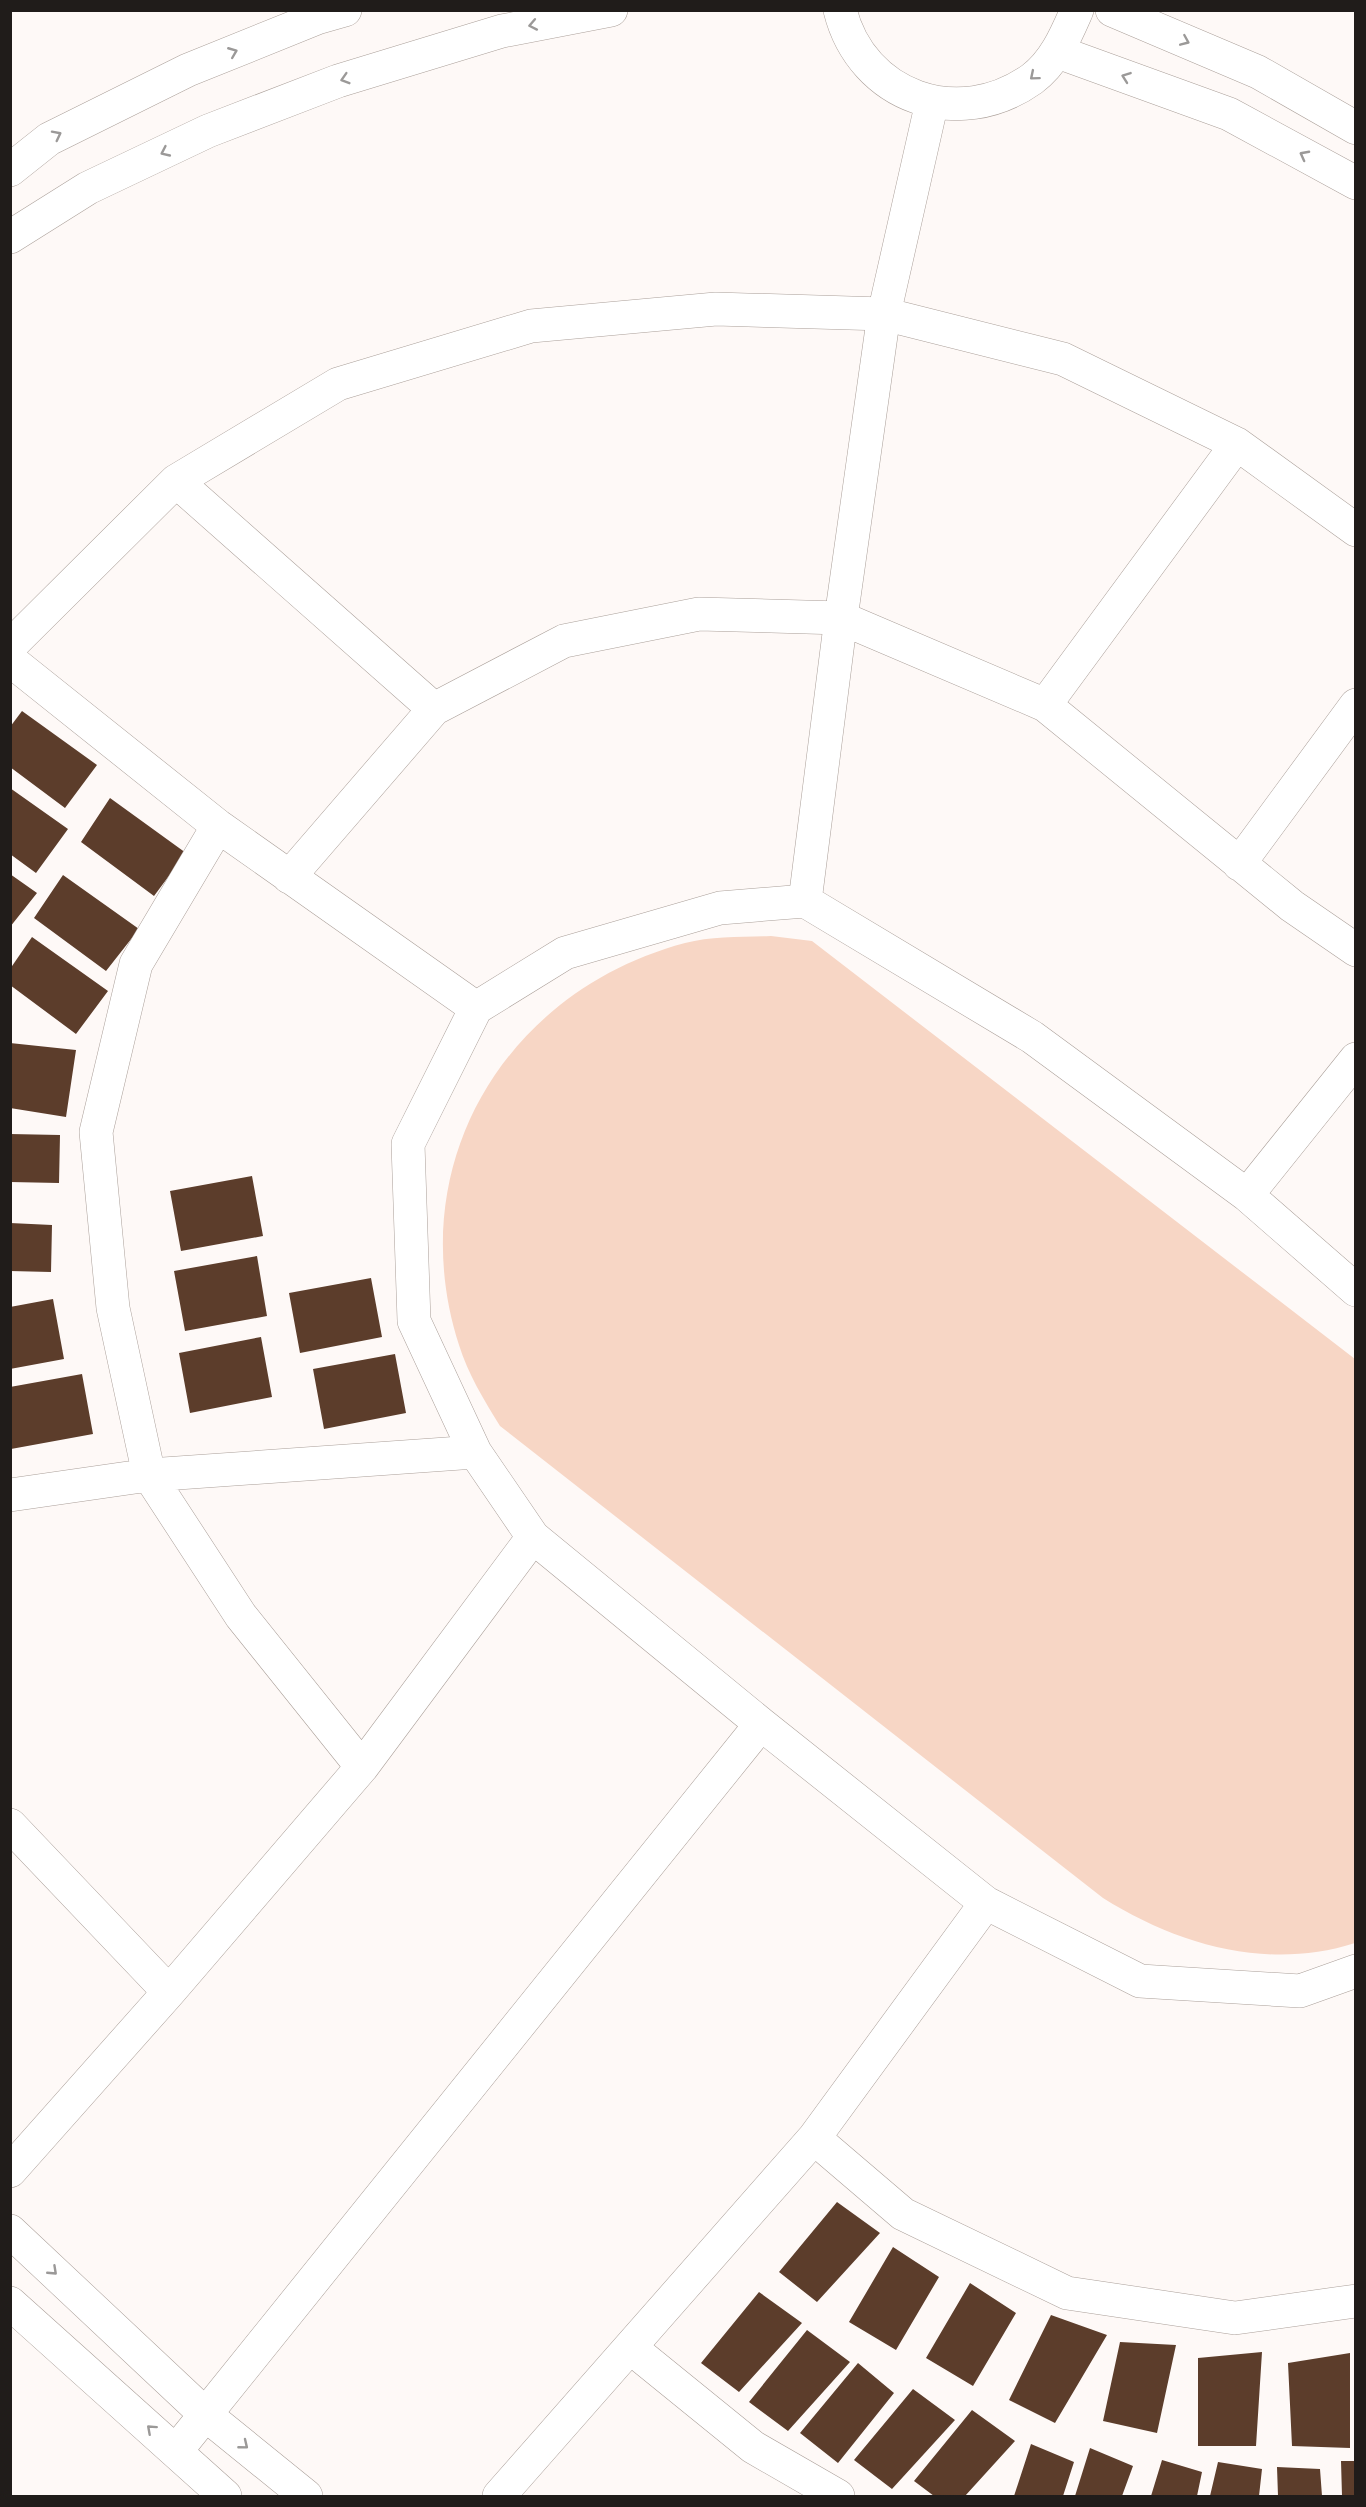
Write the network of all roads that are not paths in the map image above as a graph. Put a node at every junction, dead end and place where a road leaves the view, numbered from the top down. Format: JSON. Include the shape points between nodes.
{"nodes":[{"id":1,"x":345,"y":10,"type":"edge"},
{"id":2,"x":611,"y":10,"type":"edge"},
{"id":3,"x":840,"y":10,"type":"edge"},
{"id":4,"x":1077,"y":10,"type":"edge"},
{"id":5,"x":1112,"y":10,"type":"edge"},
{"id":6,"x":1058,"y":52,"type":"junction"},
{"id":7,"x":932,"y":102,"type":"junction"},
{"id":8,"x":1356,"y":128,"type":"edge"},
{"id":9,"x":10,"y":170,"type":"edge"},
{"id":10,"x":1356,"y":183,"type":"edge"},
{"id":11,"x":10,"y":237,"type":"edge"},
{"id":12,"x":884,"y":314,"type":"junction"},
{"id":13,"x":1237,"y":444,"type":"junction"},
{"id":14,"x":176,"y":481,"type":"junction"},
{"id":15,"x":1356,"y":530,"type":"edge"},
{"id":16,"x":841,"y":618,"type":"junction"},
{"id":17,"x":10,"y":646,"type":"edge"},
{"id":18,"x":10,"y":660,"type":"edge"},
{"id":19,"x":1045,"y":705,"type":"junction"},
{"id":20,"x":1356,"y":705,"type":"edge"},
{"id":21,"x":434,"y":709,"type":"junction"},
{"id":22,"x":218,"y":826,"type":"junction"},
{"id":23,"x":1239,"y":864,"type":"junction"},
{"id":24,"x":289,"y":877,"type":"junction"},
{"id":25,"x":805,"y":901,"type":"junction"},
{"id":26,"x":1356,"y":950,"type":"edge"},
{"id":27,"x":476,"y":1008,"type":"junction"},
{"id":28,"x":1356,"y":1059,"type":"edge"},
{"id":29,"x":1247,"y":1195,"type":"junction"},
{"id":30,"x":1356,"y":1290,"type":"edge"},
{"id":31,"x":475,"y":1452,"type":"junction"},
{"id":32,"x":149,"y":1475,"type":"junction"},
{"id":33,"x":10,"y":1495,"type":"edge"},
{"id":34,"x":533,"y":1537,"type":"junction"},
{"id":35,"x":761,"y":1724,"type":"junction"},
{"id":36,"x":362,"y":1767,"type":"junction"},
{"id":37,"x":10,"y":1826,"type":"edge"},
{"id":38,"x":986,"y":1903,"type":"junction"},
{"id":39,"x":1356,"y":1971,"type":"edge"},
{"id":40,"x":169,"y":1992,"type":"junction"},
{"id":41,"x":814,"y":2138,"type":"junction"},
{"id":42,"x":10,"y":2171,"type":"edge"},
{"id":43,"x":10,"y":2231,"type":"edge"},
{"id":44,"x":1356,"y":2301,"type":"edge"},
{"id":45,"x":10,"y":2303,"type":"edge"},
{"id":46,"x":631,"y":2348,"type":"junction"},
{"id":47,"x":206,"y":2415,"type":"junction"},
{"id":48,"x":176,"y":2451,"type":"junction"},
{"id":49,"x":225,"y":2496,"type":"edge"},
{"id":50,"x":306,"y":2496,"type":"edge"},
{"id":51,"x":499,"y":2496,"type":"edge"},
{"id":52,"x":838,"y":2496,"type":"edge"}],
"edges":[{"from":9,"to":1,"type":"street","one_way":true,"via":[[49,139],[188,70]]},
{"from":2,"to":11,"type":"street","one_way":true,"via":[[502,32],[338,81],[208,131],[98,183]]},
{"from":3,"to":7,"type":"street","via":[[845,32],[866,65],[896,88]]},
{"from":4,"to":6,"type":"street"},
{"from":5,"to":8,"type":"street","one_way":true,"via":[[1258,72]]},
{"from":6,"to":7,"type":"street","one_way":true,"via":[[1034,78],[1003,96],[967,104]]},
{"from":10,"to":6,"type":"street","one_way":true,"via":[[1229,114]]},
{"from":7,"to":12,"type":"street"},
{"from":12,"to":13,"type":"street","via":[[1063,358]]},
{"from":12,"to":14,"type":"street","via":[[716,309],[531,326],[338,384]]},
{"from":12,"to":16,"type":"street"},
{"from":13,"to":15,"type":"street"},
{"from":13,"to":19,"type":"street"},
{"from":14,"to":17,"type":"street"},
{"from":14,"to":21,"type":"street"},
{"from":16,"to":19,"type":"street"},
{"from":16,"to":21,"type":"street","via":[[699,614],[564,641]]},
{"from":16,"to":25,"type":"street"},
{"from":18,"to":22,"type":"street"},
{"from":19,"to":23,"type":"street"},
{"from":20,"to":23,"type":"street"},
{"from":21,"to":24,"type":"street"},
{"from":22,"to":24,"type":"street"},
{"from":22,"to":32,"type":"street","via":[[136,963],[96,1132],[113,1308]]},
{"from":23,"to":26,"type":"street"},
{"from":24,"to":27,"type":"street"},
{"from":25,"to":27,"type":"street","via":[[720,908],[565,953]]},
{"from":25,"to":29,"type":"street","via":[[1032,1037]]},
{"from":27,"to":31,"type":"street","via":[[408,1144],[414,1321]]},
{"from":28,"to":29,"type":"street"},
{"from":29,"to":30,"type":"street"},
{"from":31,"to":32,"type":"street"},
{"from":31,"to":34,"type":"street"},
{"from":32,"to":33,"type":"street"},
{"from":32,"to":36,"type":"street","via":[[241,1616]]},
{"from":34,"to":35,"type":"street"},
{"from":34,"to":36,"type":"street"},
{"from":35,"to":38,"type":"street"},
{"from":35,"to":47,"type":"street"},
{"from":36,"to":40,"type":"street"},
{"from":37,"to":40,"type":"street"},
{"from":38,"to":39,"type":"street","via":[[1140,1982],[1300,1991]]},
{"from":38,"to":41,"type":"street"},
{"from":40,"to":42,"type":"street"},
{"from":41,"to":44,"type":"street","via":[[903,2214],[1067,2293],[1235,2318]]},
{"from":41,"to":46,"type":"street"},
{"from":43,"to":47,"type":"street","one_way":true},
{"from":48,"to":45,"type":"street","one_way":true},
{"from":46,"to":51,"type":"street"},
{"from":46,"to":52,"type":"street","via":[[753,2447]]},
{"from":47,"to":48,"type":"street"},
{"from":47,"to":50,"type":"street","one_way":true},
{"from":48,"to":49,"type":"street"}]}
